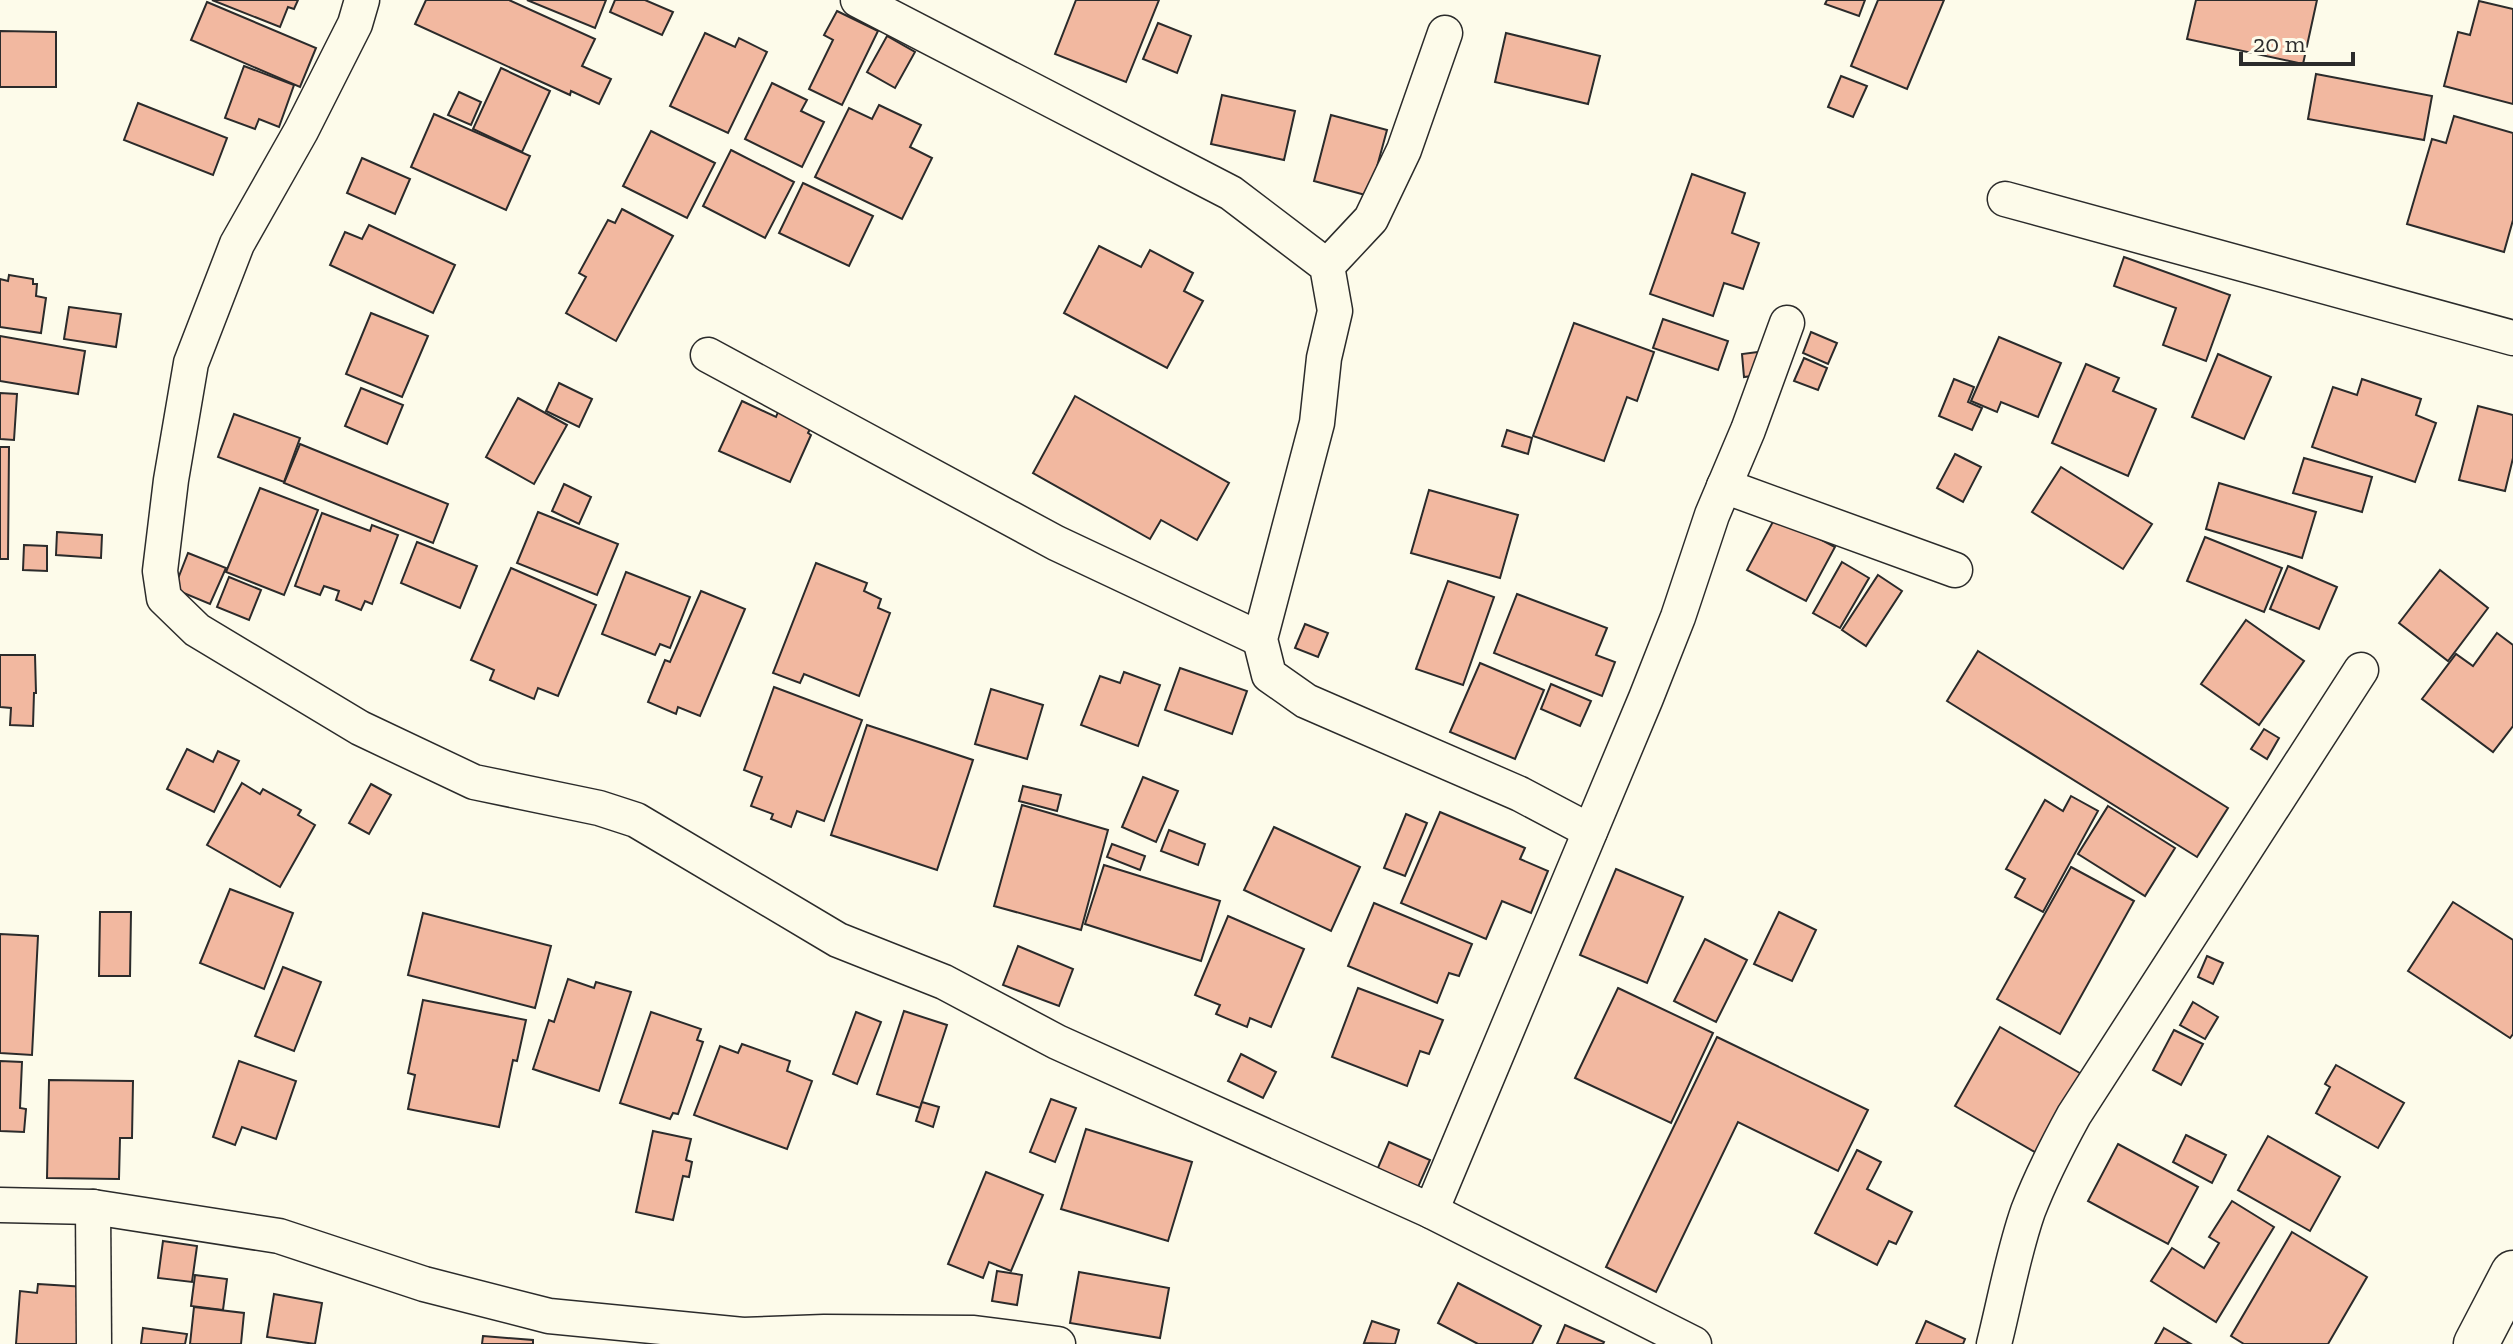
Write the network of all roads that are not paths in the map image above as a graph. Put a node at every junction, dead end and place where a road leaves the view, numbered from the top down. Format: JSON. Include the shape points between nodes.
{"nodes":[{"id":1,"x":362,"y":0,"type":"edge"},
{"id":2,"x":860,"y":0,"type":"edge"},
{"id":3,"x":1445,"y":33,"type":"dead end"},
{"id":4,"x":2005,"y":199,"type":"dead end"},
{"id":5,"x":1327,"y":266,"type":"junction"},
{"id":6,"x":1787,"y":323,"type":"dead end"},
{"id":7,"x":2513,"y":338,"type":"edge"},
{"id":8,"x":708,"y":355,"type":"dead end"},
{"id":9,"x":1724,"y":486,"type":"junction"},
{"id":10,"x":1955,"y":570,"type":"dead end"},
{"id":11,"x":1260,"y":639,"type":"junction"},
{"id":12,"x":2361,"y":670,"type":"dead end"},
{"id":13,"x":1590,"y":831,"type":"junction"},
{"id":14,"x":0,"y":1205,"type":"edge"},
{"id":15,"x":93,"y":1207,"type":"junction"},
{"id":16,"x":1431,"y":1211,"type":"junction"},
{"id":17,"x":2513,"y":1273,"type":"edge"},
{"id":18,"x":549,"y":1330,"type":"edge"},
{"id":19,"x":974,"y":1338,"type":"edge"},
{"id":20,"x":94,"y":1344,"type":"edge"},
{"id":21,"x":1058,"y":1344,"type":"edge"},
{"id":22,"x":1694,"y":1344,"type":"edge"},
{"id":23,"x":1994,"y":1344,"type":"edge"},
{"id":24,"x":2476,"y":1344,"type":"edge"}],
"edges":[{"from":1,"to":16,"type":"street","via":[[301,131],[237,244],[191,363],[160,571],[164,598],[197,630],[360,728],[474,782],[636,820],[838,940],[944,982],[1057,1042]]},
{"from":2,"to":5,"type":"street","via":[[1231,193]]},
{"from":3,"to":5,"type":"street","via":[[1404,150],[1371,219]]},
{"from":4,"to":7,"type":"street"},
{"from":5,"to":11,"type":"street","via":[[1335,311],[1317,423]]},
{"from":6,"to":9,"type":"street"},
{"from":8,"to":11,"type":"street","via":[[1056,543]]},
{"from":9,"to":10,"type":"street"},
{"from":9,"to":13,"type":"street","via":[[1657,671]]},
{"from":11,"to":13,"type":"street","via":[[1269,675],[1306,701],[1520,794]]},
{"from":12,"to":23,"type":"street","via":[[2050,1159],[2019,1241]]},
{"from":13,"to":16,"type":"street"},
{"from":14,"to":15,"type":"street"},
{"from":15,"to":18,"type":"street","via":[[279,1236]]},
{"from":15,"to":20,"type":"street"},
{"from":16,"to":22,"type":"street"},
{"from":17,"to":24,"type":"main road"},
{"from":18,"to":19,"type":"street"},
{"from":19,"to":21,"type":"street"}]}
